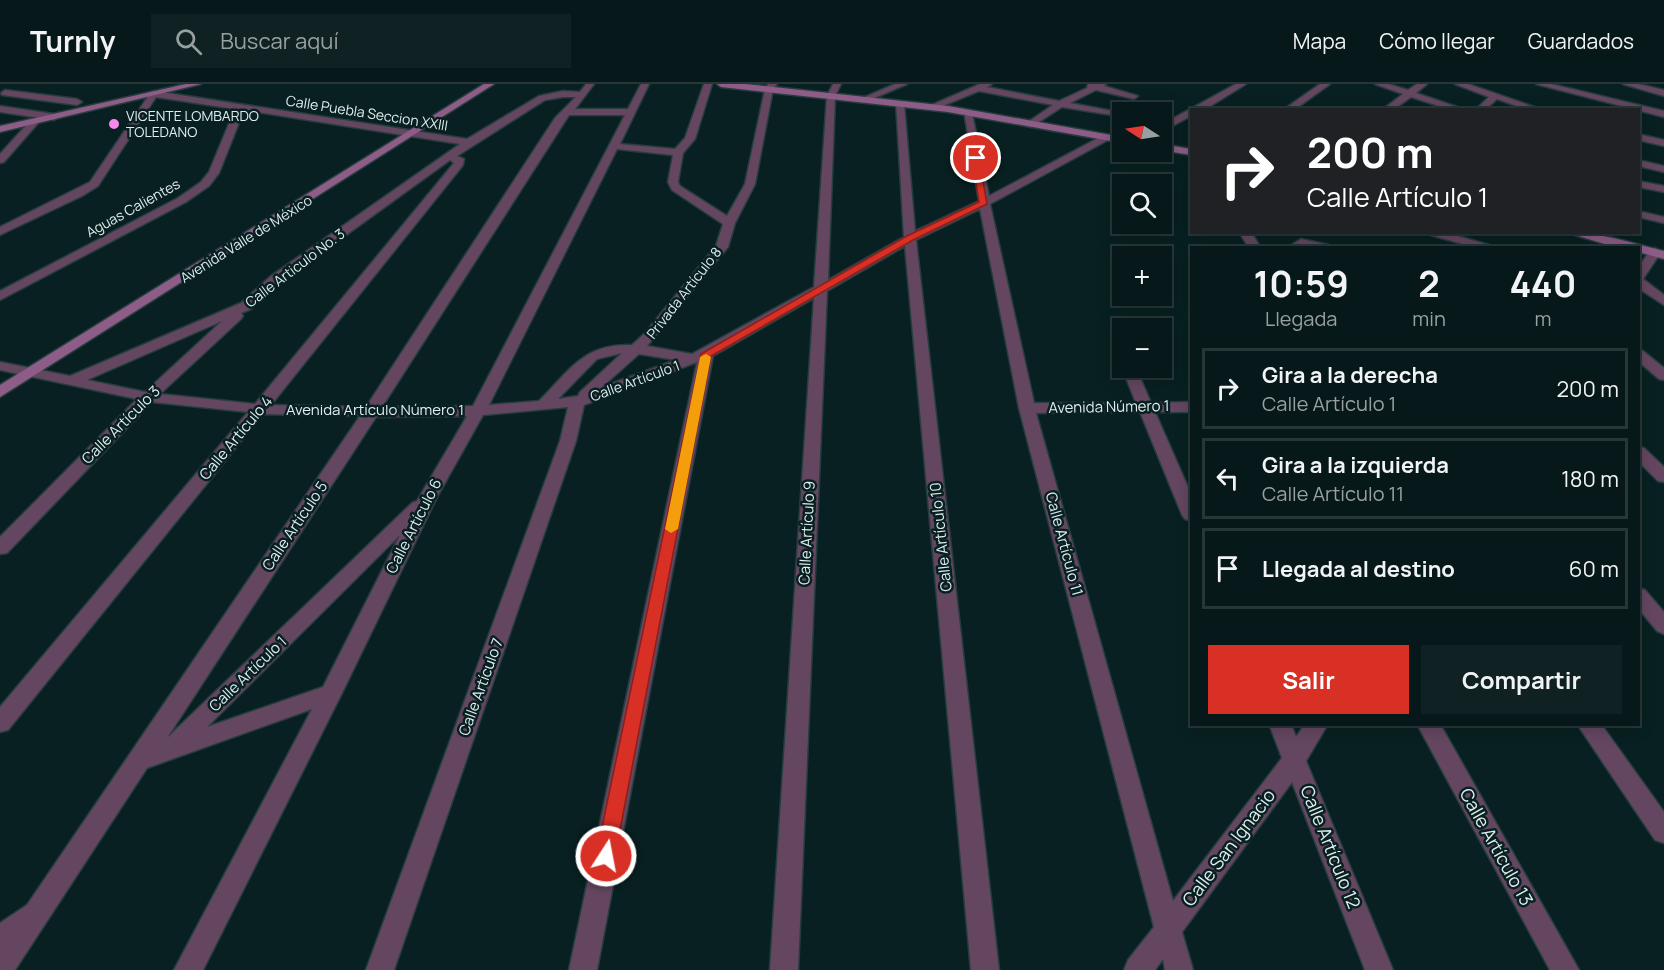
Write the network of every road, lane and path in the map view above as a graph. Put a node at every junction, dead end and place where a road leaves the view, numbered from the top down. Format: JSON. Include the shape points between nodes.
{"nodes":[{"id":1,"x":197,"y":84,"type":"edge"},
{"id":2,"x":476,"y":84,"type":"edge"},
{"id":3,"x":490,"y":84,"type":"edge"},
{"id":4,"x":645,"y":84,"type":"edge"},
{"id":5,"x":708,"y":84,"type":"edge"},
{"id":6,"x":721,"y":84,"type":"edge"},
{"id":7,"x":903,"y":84,"type":"edge"},
{"id":8,"x":988,"y":84,"type":"edge"},
{"id":9,"x":1083,"y":84,"type":"edge"},
{"id":10,"x":1242,"y":84,"type":"edge"},
{"id":11,"x":1326,"y":84,"type":"edge"},
{"id":12,"x":1379,"y":84,"type":"edge"},
{"id":13,"x":1423,"y":84,"type":"edge"},
{"id":14,"x":1459,"y":84,"type":"edge"},
{"id":15,"x":1540,"y":84,"type":"edge"},
{"id":16,"x":1627,"y":84,"type":"edge"},
{"id":17,"x":771,"y":86,"type":"edge"},
{"id":18,"x":1099,"y":86,"type":"edge"},
{"id":19,"x":977,"y":88,"type":"junction"},
{"id":20,"x":151,"y":89,"type":"edge"},
{"id":21,"x":586,"y":89,"type":"edge"},
{"id":22,"x":834,"y":90,"type":"edge"},
{"id":23,"x":5,"y":93,"type":"dead end"},
{"id":24,"x":1664,"y":93,"type":"edge"},
{"id":25,"x":1410,"y":94,"type":"junction"},
{"id":26,"x":1134,"y":96,"type":"dead end"},
{"id":27,"x":33,"y":97,"type":"junction"},
{"id":28,"x":1494,"y":97,"type":"junction"},
{"id":29,"x":862,"y":100,"type":"junction"},
{"id":30,"x":77,"y":102,"type":"dead end"},
{"id":31,"x":899,"y":104,"type":"junction"},
{"id":32,"x":1060,"y":104,"type":"junction"},
{"id":33,"x":932,"y":107,"type":"junction"},
{"id":34,"x":240,"y":108,"type":"junction"},
{"id":35,"x":1200,"y":108,"type":"edge"},
{"id":36,"x":1290,"y":108,"type":"edge"},
{"id":37,"x":1389,"y":108,"type":"edge"},
{"id":38,"x":1456,"y":108,"type":"edge"},
{"id":39,"x":1481,"y":108,"type":"edge"},
{"id":40,"x":1532,"y":108,"type":"edge"},
{"id":41,"x":1639,"y":108,"type":"edge"},
{"id":42,"x":1640,"y":108,"type":"edge"},
{"id":43,"x":0,"y":109,"type":"edge"},
{"id":44,"x":567,"y":112,"type":"junction"},
{"id":45,"x":631,"y":112,"type":"junction"},
{"id":46,"x":967,"y":113,"type":"junction"},
{"id":47,"x":1112,"y":113,"type":"edge"},
{"id":48,"x":1190,"y":113,"type":"edge"},
{"id":49,"x":1664,"y":114,"type":"edge"},
{"id":50,"x":54,"y":117,"type":"junction"},
{"id":51,"x":34,"y":122,"type":"junction"},
{"id":52,"x":1172,"y":123,"type":"edge"},
{"id":53,"x":1031,"y":124,"type":"junction"},
{"id":54,"x":0,"y":129,"type":"edge"},
{"id":55,"x":400,"y":131,"type":"junction"},
{"id":56,"x":414,"y":134,"type":"junction"},
{"id":57,"x":1104,"y":138,"type":"junction"},
{"id":58,"x":1112,"y":139,"type":"edge"},
{"id":59,"x":1640,"y":140,"type":"edge"},
{"id":60,"x":469,"y":142,"type":"junction"},
{"id":61,"x":1664,"y":143,"type":"edge"},
{"id":62,"x":613,"y":146,"type":"junction"},
{"id":63,"x":1172,"y":149,"type":"edge"},
{"id":64,"x":678,"y":152,"type":"junction"},
{"id":65,"x":1190,"y":152,"type":"edge"},
{"id":66,"x":447,"y":157,"type":"junction"},
{"id":67,"x":0,"y":160,"type":"edge"},
{"id":68,"x":1640,"y":163,"type":"edge"},
{"id":69,"x":1664,"y":169,"type":"edge"},
{"id":70,"x":1640,"y":184,"type":"edge"},
{"id":71,"x":1664,"y":189,"type":"edge"},
{"id":72,"x":984,"y":203,"type":"junction"},
{"id":73,"x":1640,"y":214,"type":"edge"},
{"id":74,"x":1664,"y":220,"type":"edge"},
{"id":75,"x":729,"y":223,"type":"junction"},
{"id":76,"x":0,"y":231,"type":"edge"},
{"id":77,"x":1441,"y":234,"type":"edge"},
{"id":78,"x":1579,"y":234,"type":"edge"},
{"id":79,"x":1456,"y":236,"type":"edge"},
{"id":80,"x":910,"y":238,"type":"junction"},
{"id":81,"x":1295,"y":246,"type":"edge"},
{"id":82,"x":1317,"y":246,"type":"edge"},
{"id":83,"x":1488,"y":246,"type":"edge"},
{"id":84,"x":1628,"y":246,"type":"edge"},
{"id":85,"x":1640,"y":249,"type":"edge"},
{"id":86,"x":1659,"y":254,"type":"edge"},
{"id":87,"x":1640,"y":278,"type":"edge"},
{"id":88,"x":1640,"y":282,"type":"edge"},
{"id":89,"x":820,"y":291,"type":"junction"},
{"id":90,"x":0,"y":296,"type":"edge"},
{"id":91,"x":1664,"y":301,"type":"edge"},
{"id":92,"x":246,"y":306,"type":"junction"},
{"id":93,"x":638,"y":349,"type":"junction"},
{"id":94,"x":1640,"y":356,"type":"edge"},
{"id":95,"x":700,"y":357,"type":"junction"},
{"id":96,"x":0,"y":366,"type":"edge"},
{"id":97,"x":16,"y":368,"type":"junction"},
{"id":98,"x":33,"y":372,"type":"junction"},
{"id":99,"x":1664,"y":376,"type":"edge"},
{"id":100,"x":0,"y":378,"type":"edge"},
{"id":101,"x":1133,"y":378,"type":"edge"},
{"id":102,"x":72,"y":381,"type":"junction"},
{"id":103,"x":0,"y":392,"type":"edge"},
{"id":104,"x":148,"y":397,"type":"junction"},
{"id":105,"x":577,"y":402,"type":"junction"},
{"id":106,"x":543,"y":406,"type":"junction"},
{"id":107,"x":1144,"y":406,"type":"junction"},
{"id":108,"x":1190,"y":407,"type":"edge"},
{"id":109,"x":1027,"y":408,"type":"junction"},
{"id":110,"x":259,"y":409,"type":"junction"},
{"id":111,"x":478,"y":411,"type":"junction"},
{"id":112,"x":371,"y":412,"type":"junction"},
{"id":113,"x":1640,"y":454,"type":"edge"},
{"id":114,"x":1664,"y":477,"type":"edge"},
{"id":115,"x":428,"y":497,"type":"junction"},
{"id":116,"x":1190,"y":514,"type":"edge"},
{"id":117,"x":0,"y":548,"type":"edge"},
{"id":118,"x":1640,"y":597,"type":"edge"},
{"id":119,"x":1664,"y":626,"type":"edge"},
{"id":120,"x":331,"y":693,"type":"junction"},
{"id":121,"x":0,"y":723,"type":"edge"},
{"id":122,"x":1281,"y":726,"type":"edge"},
{"id":123,"x":1316,"y":726,"type":"edge"},
{"id":124,"x":1429,"y":726,"type":"edge"},
{"id":125,"x":1589,"y":726,"type":"edge"},
{"id":126,"x":170,"y":749,"type":"junction"},
{"id":127,"x":1295,"y":759,"type":"junction"},
{"id":128,"x":137,"y":762,"type":"junction"},
{"id":129,"x":1664,"y":832,"type":"edge"},
{"id":130,"x":41,"y":909,"type":"junction"},
{"id":131,"x":1169,"y":928,"type":"junction"},
{"id":132,"x":0,"y":939,"type":"edge"},
{"id":133,"x":0,"y":969,"type":"edge"},
{"id":134,"x":188,"y":970,"type":"edge"},
{"id":135,"x":380,"y":970,"type":"edge"},
{"id":136,"x":583,"y":970,"type":"edge"},
{"id":137,"x":783,"y":970,"type":"edge"},
{"id":138,"x":985,"y":970,"type":"edge"},
{"id":139,"x":1138,"y":970,"type":"edge"},
{"id":140,"x":1179,"y":970,"type":"edge"},
{"id":141,"x":1380,"y":970,"type":"edge"},
{"id":142,"x":1565,"y":970,"type":"edge"}],
"edges":[{"from":1,"to":20,"type":"main road"},
{"from":2,"to":55,"type":"main road","name":"Avenida Valle de México"},
{"from":3,"to":56,"type":"main road","name":"Avenida Valle de México"},
{"from":4,"to":45,"type":"street","name":"Calle Artículo 6"},
{"from":5,"to":64,"type":"street","via":[[690,139]]},
{"from":6,"to":17,"type":"main road"},
{"from":7,"to":29,"type":"street"},
{"from":8,"to":19,"type":"street"},
{"from":9,"to":18,"type":"street"},
{"from":10,"to":35,"type":"street"},
{"from":11,"to":36,"type":"street"},
{"from":12,"to":25,"type":"street"},
{"from":13,"to":25,"type":"street"},
{"from":14,"to":28,"type":"street"},
{"from":15,"to":41,"type":"street"},
{"from":16,"to":24,"type":"street"},
{"from":17,"to":22,"type":"main road"},
{"from":17,"to":75,"type":"street","name":"Privada Artículo 8","via":[[750,184]]},
{"from":18,"to":26,"type":"street"},
{"from":18,"to":32,"type":"street"},
{"from":19,"to":32,"type":"street"},
{"from":19,"to":33,"type":"street"},
{"from":20,"to":34,"type":"street","name":"Calle Puebla Seccion XXIII"},
{"from":20,"to":50,"type":"main road"},
{"from":20,"to":76,"type":"street","via":[[94,184]]},
{"from":21,"to":44,"type":"street","name":"Calle Artículo 5"},
{"from":21,"to":60,"type":"street","via":[[542,98]]},
{"from":22,"to":29,"type":"main road"},
{"from":22,"to":89,"type":"street","name":"Calle Artículo 9"},
{"from":23,"to":27,"type":"street"},
{"from":25,"to":37,"type":"street"},
{"from":25,"to":38,"type":"street"},
{"from":27,"to":30,"type":"street"},
{"from":27,"to":43,"type":"street"},
{"from":28,"to":39,"type":"street"},
{"from":28,"to":40,"type":"street"},
{"from":29,"to":31,"type":"main road"},
{"from":31,"to":33,"type":"main road"},
{"from":31,"to":80,"type":"street","name":"Calle Artículo 10"},
{"from":32,"to":47,"type":"street"},
{"from":32,"to":53,"type":"street"},
{"from":33,"to":46,"type":"main road"},
{"from":34,"to":55,"type":"street","name":"Calle Puebla Seccion XXIII"},
{"from":34,"to":90,"type":"street","name":"Aguas Calientes","via":[[214,173],[205,184],[182,200]]},
{"from":42,"to":49,"type":"street"},
{"from":43,"to":50,"type":"street"},
{"from":44,"to":45,"type":"street"},
{"from":44,"to":112,"type":"street","name":"Calle Artículo 5"},
{"from":45,"to":62,"type":"street","name":"Calle Artículo 6"},
{"from":46,"to":53,"type":"main road"},
{"from":46,"to":72,"type":"street","name":"Calle Artículo 11"},
{"from":48,"to":52,"type":"street"},
{"from":50,"to":51,"type":"main road"},
{"from":51,"to":54,"type":"main road"},
{"from":51,"to":67,"type":"street"},
{"from":53,"to":57,"type":"main road"},
{"from":55,"to":56,"type":"street","name":"Calle Puebla Seccion XXIII"},
{"from":55,"to":97,"type":"main road","name":"Avenida Valle de México"},
{"from":56,"to":60,"type":"street","name":"Calle Puebla Seccion XXIII"},
{"from":56,"to":98,"type":"main road","name":"Avenida Valle de México"},
{"from":57,"to":58,"type":"main road"},
{"from":57,"to":72,"type":"street","name":"Calle Artículo 1"},
{"from":59,"to":61,"type":"street"},
{"from":60,"to":66,"type":"street","name":"Calle Articulo No. 3"},
{"from":62,"to":64,"type":"street"},
{"from":62,"to":111,"type":"street","name":"Calle Artículo 6"},
{"from":63,"to":65,"type":"main road"},
{"from":64,"to":75,"type":"street","via":[[673,177],[676,188]]},
{"from":66,"to":92,"type":"street","name":"Calle Articulo No. 3","via":[[276,279]]},
{"from":66,"to":110,"type":"street","name":"Calle Artículo 4","via":[[459,159],[459,163]]},
{"from":68,"to":69,"type":"street"},
{"from":70,"to":71,"type":"street"},
{"from":72,"to":80,"type":"street","name":"Calle Artículo 1"},
{"from":72,"to":109,"type":"street","name":"Calle Artículo 11"},
{"from":73,"to":74,"type":"street"},
{"from":75,"to":93,"type":"street","name":"Privada Artículo 8","via":[[722,247],[713,260]]},
{"from":77,"to":79,"type":"street"},
{"from":78,"to":84,"type":"main road"},
{"from":79,"to":83,"type":"street"},
{"from":80,"to":89,"type":"street","name":"Calle Artículo 1"},
{"from":80,"to":138,"type":"street","name":"Calle Artículo 10"},
{"from":81,"to":82,"type":"street"},
{"from":85,"to":86,"type":"main road"},
{"from":86,"to":87,"type":"street"},
{"from":88,"to":91,"type":"street"},
{"from":89,"to":95,"type":"street","name":"Calle Artículo 1"},
{"from":89,"to":137,"type":"street","name":"Calle Artículo 9"},
{"from":92,"to":102,"type":"street","name":"Calle Articulo No. 3"},
{"from":92,"to":104,"type":"street","name":"Calle Artículo 3"},
{"from":93,"to":95,"type":"street"},
{"from":93,"to":105,"type":"street","name":"Privada Artículo 8"},
{"from":93,"to":106,"type":"street","via":[[613,349],[592,356]]},
{"from":94,"to":99,"type":"street"},
{"from":95,"to":105,"type":"street","name":"Calle Artículo 1"},
{"from":95,"to":136,"type":"street"},
{"from":96,"to":97,"type":"street","name":"Avenida Artículo Número 1"},
{"from":97,"to":98,"type":"street","name":"Avenida Artículo Número 1"},
{"from":97,"to":100,"type":"main road","name":"Avenida Valle de México"},
{"from":98,"to":102,"type":"street","name":"Avenida Artículo Número 1"},
{"from":98,"to":103,"type":"main road","name":"Avenida Valle de México"},
{"from":101,"to":107,"type":"street"},
{"from":102,"to":104,"type":"street","name":"Avenida Artículo Número 1"},
{"from":104,"to":110,"type":"street","name":"Avenida Artículo Número 1"},
{"from":104,"to":117,"type":"street","name":"Calle Artículo 3"},
{"from":105,"to":106,"type":"street","name":"Avenida Artículo Número 1"},
{"from":105,"to":135,"type":"street","name":"Calle Artículo 7","via":[[568,441]]},
{"from":106,"to":111,"type":"street","name":"Avenida Artículo Número 1"},
{"from":107,"to":108,"type":"street","name":"Avenida Número 1"},
{"from":107,"to":109,"type":"street","name":"Avenida Número 1"},
{"from":107,"to":116,"type":"street"},
{"from":109,"to":131,"type":"street","name":"Calle Artículo 11"},
{"from":110,"to":112,"type":"street","name":"Avenida Artículo Número 1"},
{"from":110,"to":121,"type":"street","name":"Calle Artículo 4"},
{"from":111,"to":112,"type":"street","name":"Avenida Artículo Número 1"},
{"from":111,"to":115,"type":"street","name":"Calle Artículo 6"},
{"from":112,"to":128,"type":"street","name":"Calle Artículo 5"},
{"from":113,"to":114,"type":"street"},
{"from":115,"to":120,"type":"street","name":"Calle Artículo 6"},
{"from":115,"to":126,"type":"street","name":"Calle Artículo 1"},
{"from":118,"to":119,"type":"street"},
{"from":120,"to":126,"type":"street"},
{"from":120,"to":134,"type":"street","name":"Calle Artículo 6"},
{"from":122,"to":127,"type":"street","name":"Calle Artículo 12"},
{"from":123,"to":127,"type":"street","name":"Calle San Ignacio"},
{"from":124,"to":142,"type":"street","name":"Calle Artículo 13"},
{"from":125,"to":129,"type":"street"},
{"from":126,"to":128,"type":"street","name":"Calle Artículo 1"},
{"from":127,"to":131,"type":"street","name":"Calle San Ignacio"},
{"from":127,"to":141,"type":"street","name":"Calle Artículo 12"},
{"from":128,"to":130,"type":"street","name":"Calle Artículo 5"},
{"from":130,"to":132,"type":"street"},
{"from":130,"to":133,"type":"street","name":"Calle Artículo 5"},
{"from":131,"to":139,"type":"street","name":"Calle San Ignacio"},
{"from":131,"to":140,"type":"street","name":"Calle Artículo 11"}]}
